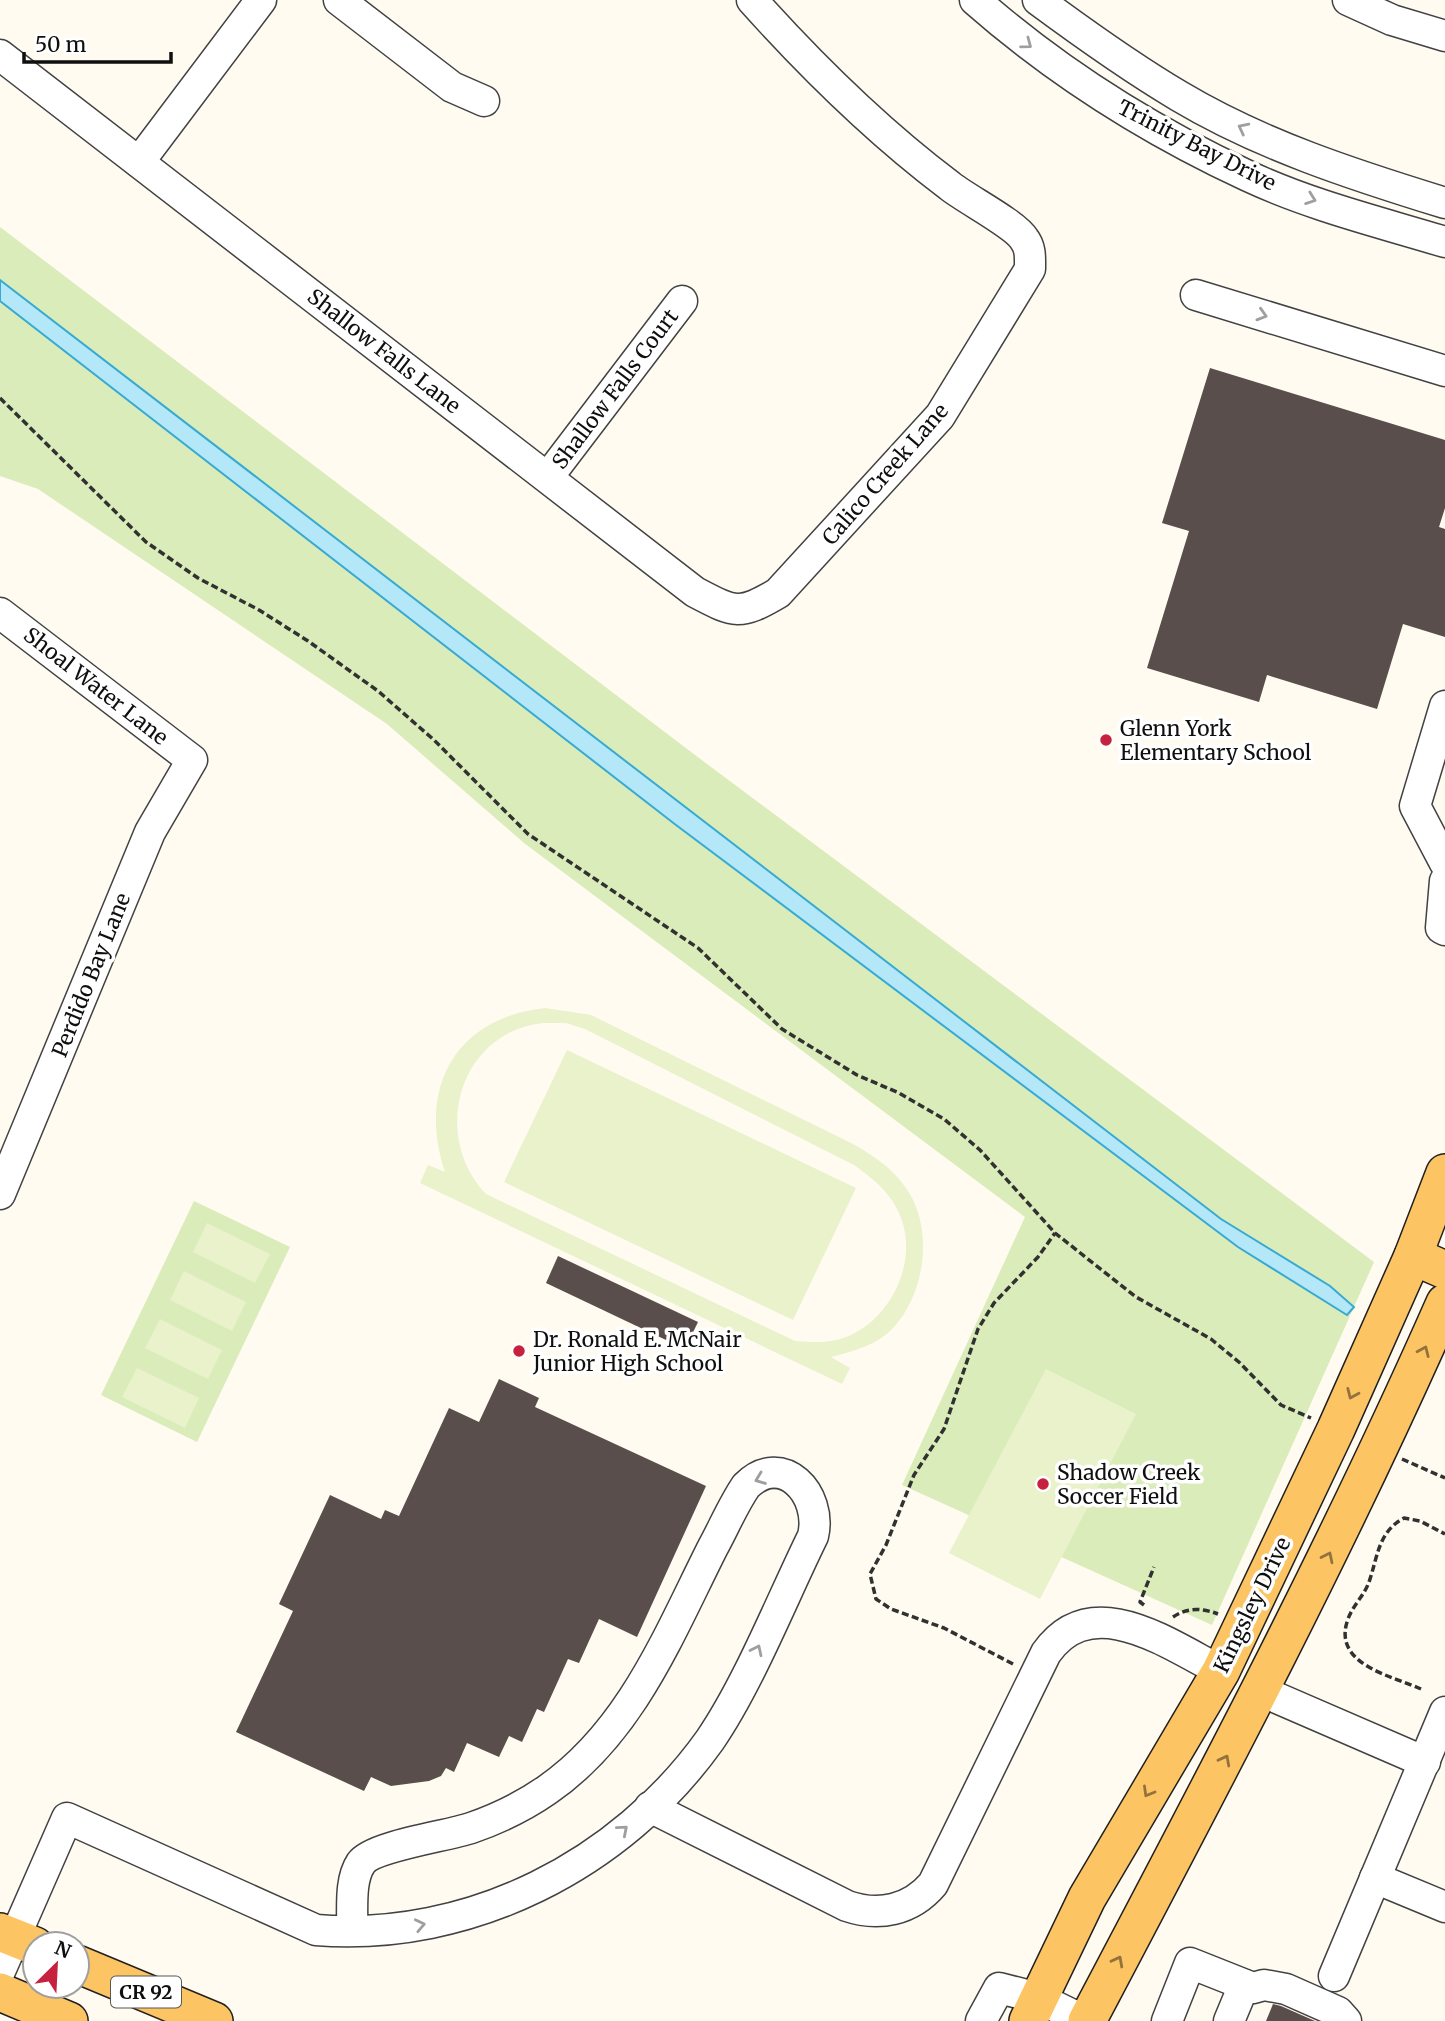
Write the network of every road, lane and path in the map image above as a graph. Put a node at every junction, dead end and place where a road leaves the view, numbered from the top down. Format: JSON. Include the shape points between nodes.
{"nodes":[{"id":1,"x":261,"y":0,"type":"edge"},
{"id":2,"x":339,"y":0,"type":"edge"},
{"id":3,"x":752,"y":0,"type":"edge"},
{"id":4,"x":975,"y":0,"type":"edge"},
{"id":5,"x":1038,"y":0,"type":"edge"},
{"id":6,"x":1348,"y":0,"type":"edge"},
{"id":7,"x":1445,"y":36,"type":"edge"},
{"id":8,"x":0,"y":55,"type":"edge"},
{"id":9,"x":484,"y":101,"type":"dead end"},
{"id":10,"x":139,"y":162,"type":"junction"},
{"id":11,"x":1445,"y":203,"type":"edge"},
{"id":12,"x":1445,"y":242,"type":"edge"},
{"id":13,"x":1196,"y":295,"type":"dead end"},
{"id":14,"x":682,"y":301,"type":"dead end"},
{"id":15,"x":1445,"y":371,"type":"edge"},
{"id":16,"x":0,"y":398,"type":"edge"},
{"id":17,"x":548,"y":477,"type":"junction"},
{"id":18,"x":778,"y":593,"type":"joint"},
{"id":19,"x":0,"y":613,"type":"edge"},
{"id":20,"x":1445,"y":706,"type":"edge"},
{"id":21,"x":192,"y":760,"type":"joint"},
{"id":22,"x":1445,"y":863,"type":"edge"},
{"id":23,"x":1445,"y":881,"type":"edge"},
{"id":24,"x":1445,"y":930,"type":"edge"},
{"id":25,"x":1445,"y":1173,"type":"edge"},
{"id":26,"x":0,"y":1194,"type":"edge"},
{"id":27,"x":1055,"y":1233,"type":"junction"},
{"id":28,"x":1429,"y":1263,"type":"edge"},
{"id":29,"x":1445,"y":1303,"type":"edge"},
{"id":30,"x":1316,"y":1420,"type":"dead end"},
{"id":31,"x":1401,"y":1459,"type":"dead end"},
{"id":32,"x":1445,"y":1478,"type":"edge"},
{"id":33,"x":1445,"y":1534,"type":"edge"},
{"id":34,"x":1154,"y":1567,"type":"dead end"},
{"id":35,"x":1151,"y":1608,"type":"dead end"},
{"id":36,"x":1161,"y":1613,"type":"dead end"},
{"id":37,"x":1222,"y":1616,"type":"dead end"},
{"id":38,"x":1221,"y":1671,"type":"junction"},
{"id":39,"x":1037,"y":1672,"type":"junction"},
{"id":40,"x":1421,"y":1689,"type":"dead end"},
{"id":41,"x":1261,"y":1691,"type":"junction"},
{"id":42,"x":1445,"y":1712,"type":"edge"},
{"id":43,"x":1424,"y":1762,"type":"junction"},
{"id":44,"x":650,"y":1807,"type":"junction"},
{"id":45,"x":1375,"y":1878,"type":"junction"},
{"id":46,"x":1445,"y":1907,"type":"edge"},
{"id":47,"x":352,"y":1931,"type":"junction"},
{"id":48,"x":16,"y":1938,"type":"edge"},
{"id":49,"x":91,"y":1970,"type":"edge"},
{"id":50,"x":0,"y":1971,"type":"edge"},
{"id":51,"x":1334,"y":1976,"type":"dead end"},
{"id":52,"x":1244,"y":1985,"type":"junction"},
{"id":53,"x":0,"y":1992,"type":"edge"},
{"id":54,"x":1033,"y":2010,"type":"edge"},
{"id":55,"x":69,"y":2021,"type":"edge"},
{"id":56,"x":214,"y":2021,"type":"edge"},
{"id":57,"x":981,"y":2021,"type":"edge"},
{"id":58,"x":1086,"y":2021,"type":"edge"},
{"id":59,"x":1167,"y":2021,"type":"edge"},
{"id":60,"x":1229,"y":2021,"type":"edge"},
{"id":61,"x":1346,"y":2021,"type":"edge"}],
"edges":[{"from":1,"to":10,"type":"street"},
{"from":2,"to":9,"type":"street","via":[[452,87]]},
{"from":3,"to":18,"type":"street","name":"Calico Creek Lane","via":[[808,63],[874,125],[1023,237],[1030,253],[1030,270],[940,416]]},
{"from":4,"to":12,"type":"street","name":"Trinity Bay Drive","one_way":true,"via":[[1071,77],[1147,124],[1238,171],[1354,215]]},
{"from":11,"to":5,"type":"street","name":"Trinity Bay Drive","one_way":true,"via":[[1332,167],[1216,115],[1180,97]]},
{"from":6,"to":7,"type":"street"},
{"from":8,"to":10,"type":"street","name":"Shallow Falls Lane"},
{"from":10,"to":17,"type":"street","name":"Shallow Falls Lane"},
{"from":13,"to":15,"type":"street","one_way":true},
{"from":14,"to":17,"type":"street","name":"Shallow Falls Court"},
{"from":16,"to":27,"type":"path","via":[[146,542],[198,578],[289,629],[378,691],[528,834],[698,948],[782,1029],[857,1075],[944,1119],[981,1150]]},
{"from":17,"to":18,"type":"street","name":"Shallow Falls Lane","via":[[695,592],[724,607],[749,610]]},
{"from":19,"to":21,"type":"street","name":"Shoal Water Lane"},
{"from":20,"to":22,"type":"street","via":[[1415,806]]},
{"from":21,"to":26,"type":"street","name":"Perdido Bay Lane","via":[[150,832]]},
{"from":23,"to":24,"type":"street","via":[[1441,928]]},
{"from":25,"to":28,"type":"main road","name":"Kingsley Drive"},
{"from":27,"to":30,"type":"path","via":[[1136,1297],[1211,1339],[1281,1405]]},
{"from":27,"to":39,"type":"path","via":[[1038,1258],[994,1303],[978,1329],[944,1429],[914,1475],[870,1574],[876,1599],[891,1609],[944,1628],[1007,1662]]},
{"from":28,"to":38,"type":"main road","name":"Kingsley Drive","one_way":true,"via":[[1336,1429]]},
{"from":41,"to":29,"type":"main road","one_way":true,"via":[[1381,1450]]},
{"from":31,"to":32,"type":"path"},
{"from":33,"to":40,"type":"path","via":[[1412,1519],[1392,1525],[1381,1539],[1369,1583],[1346,1623],[1348,1645],[1359,1662]]},
{"from":34,"to":35,"type":"path","via":[[1140,1602]]},
{"from":36,"to":37,"type":"path","via":[[1172,1618],[1188,1609]]},
{"from":38,"to":39,"type":"street","via":[[1131,1628],[1101,1621],[1064,1633]]},
{"from":38,"to":41,"type":"main road"},
{"from":38,"to":54,"type":"main road","name":"Kingsley Drive","one_way":true,"via":[[1087,1898]]},
{"from":39,"to":44,"type":"street","via":[[941,1871],[924,1895],[902,1907],[875,1912],[847,1906]]},
{"from":41,"to":43,"type":"street"},
{"from":58,"to":41,"type":"main road","one_way":true},
{"from":42,"to":43,"type":"street"},
{"from":43,"to":45,"type":"street"},
{"from":47,"to":44,"type":"street","one_way":true,"via":[[404,1928],[522,1895],[570,1871]]},
{"from":44,"to":47,"type":"street","one_way":true,"via":[[676,1783],[711,1738],[813,1536],[813,1504],[792,1478],[768,1475],[746,1486],[644,1681],[591,1752],[549,1789],[502,1815],[366,1858],[354,1885]]},
{"from":45,"to":46,"type":"street"},
{"from":45,"to":51,"type":"street"},
{"from":47,"to":48,"type":"street","via":[[302,1926],[67,1818]]},
{"from":48,"to":50,"type":"street"},
{"from":49,"to":56,"type":"main road","number":"CR 92"},
{"from":52,"to":59,"type":"street","via":[[1190,1964]]},
{"from":52,"to":60,"type":"street"},
{"from":52,"to":61,"type":"street","via":[[1286,1989],[1338,2012]]},
{"from":53,"to":55,"type":"main road"},
{"from":54,"to":57,"type":"street","via":[[999,1988]]},
{"from":54,"to":58,"type":"street"}]}
